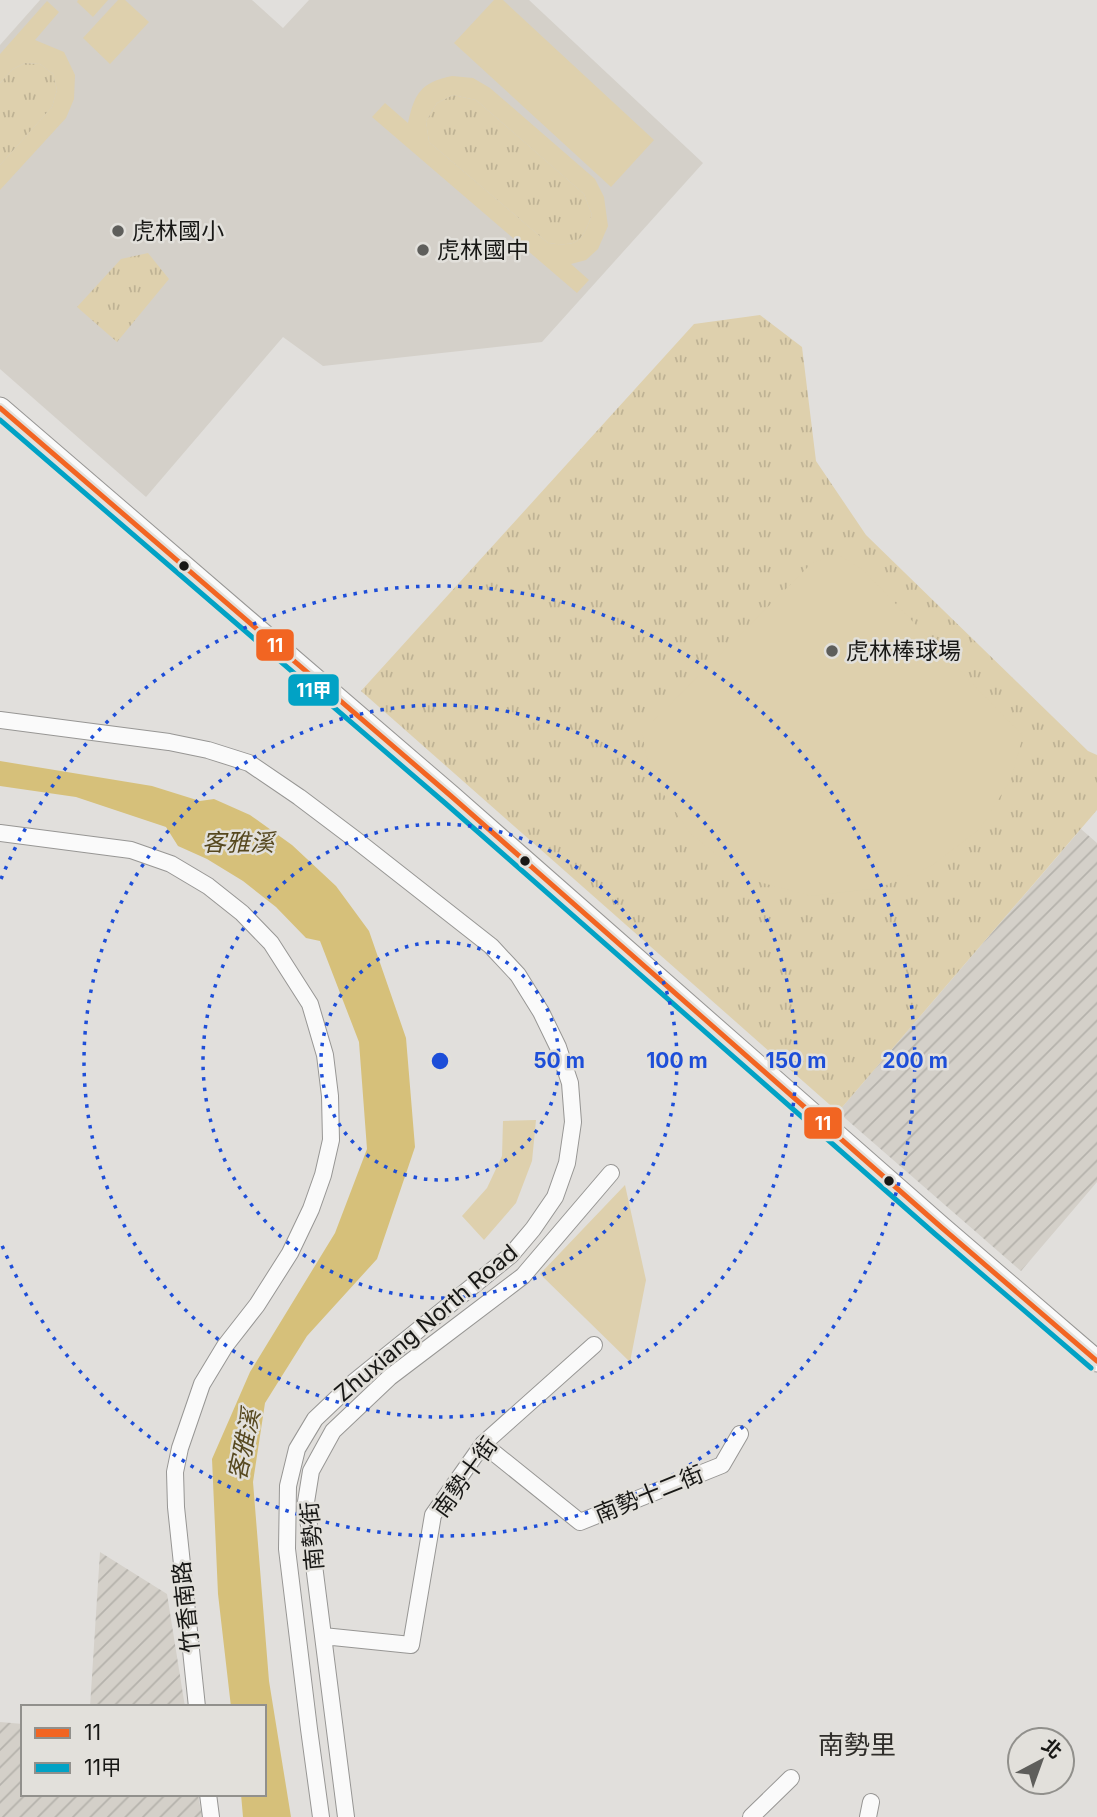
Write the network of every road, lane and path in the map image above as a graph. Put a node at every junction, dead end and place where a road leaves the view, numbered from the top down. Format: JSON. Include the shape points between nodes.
{"nodes":[{"id":1,"x":0,"y":408,"type":"edge"},
{"id":2,"x":0,"y":720,"type":"edge"},
{"id":3,"x":0,"y":833,"type":"edge"},
{"id":4,"x":611,"y":1173,"type":"dead end"},
{"id":5,"x":594,"y":1345,"type":"dead end"},
{"id":6,"x":1097,"y":1361,"type":"edge"},
{"id":7,"x":740,"y":1434,"type":"dead end"},
{"id":8,"x":483,"y":1444,"type":"junction"},
{"id":9,"x":323,"y":1636,"type":"junction"},
{"id":10,"x":197,"y":1705,"type":"edge"},
{"id":11,"x":791,"y":1778,"type":"dead end"},
{"id":12,"x":208,"y":1796,"type":"edge"},
{"id":13,"x":211,"y":1817,"type":"edge"},
{"id":14,"x":321,"y":1817,"type":"edge"},
{"id":15,"x":346,"y":1817,"type":"edge"},
{"id":16,"x":751,"y":1817,"type":"edge"}],
"edges":[{"from":1,"to":6,"type":"street"},
{"from":2,"to":14,"type":"street","name":"Zhuxiang North Road","via":[[169,742],[249,764],[299,797],[491,946],[518,975],[541,1012],[570,1083],[573,1122],[567,1163],[555,1197],[533,1229],[511,1255],[315,1419],[298,1449],[288,1486],[287,1549]]},
{"from":3,"to":10,"type":"street","via":[[131,850],[171,864],[208,886],[271,943],[310,1004],[325,1055],[331,1140],[311,1209],[290,1253],[202,1384],[175,1472]]},
{"from":4,"to":9,"type":"street","name":"南勢街","via":[[523,1276],[390,1377],[333,1431],[311,1471],[306,1502]]},
{"from":5,"to":8,"type":"street","name":"南勢十街"},
{"from":7,"to":8,"type":"street","name":"南勢十二街","via":[[722,1465],[580,1522]]},
{"from":8,"to":9,"type":"street","name":"南勢十街","via":[[433,1515],[411,1645]]},
{"from":9,"to":15,"type":"street","name":"南勢街"},
{"from":11,"to":16,"type":"street"},
{"from":12,"to":13,"type":"street"}]}
